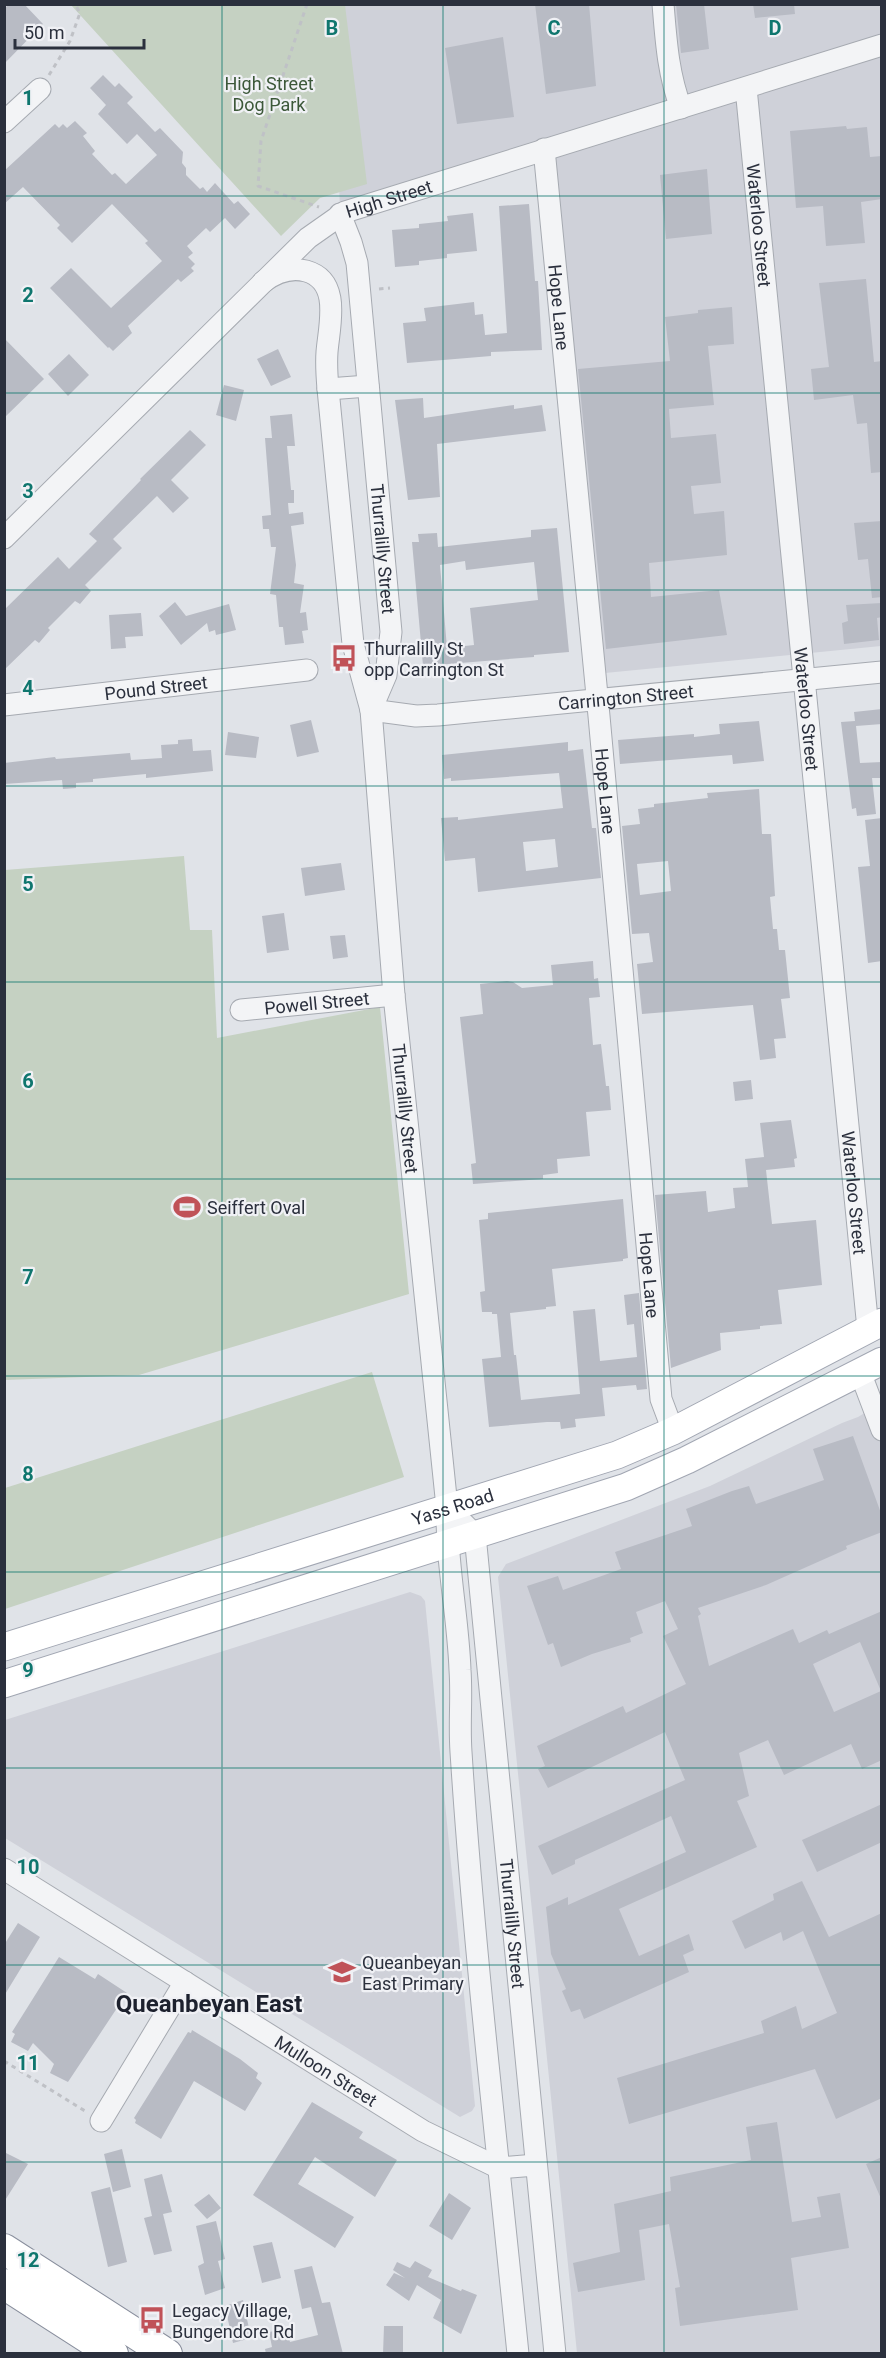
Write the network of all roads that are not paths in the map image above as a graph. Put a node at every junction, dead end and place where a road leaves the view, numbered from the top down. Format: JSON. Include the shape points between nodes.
{"nodes":[{"id":1,"x":663,"y":4,"type":"edge"},
{"id":2,"x":882,"y":45,"type":"edge"},
{"id":3,"x":746,"y":88,"type":"junction"},
{"id":4,"x":40,"y":89,"type":"road end"},
{"id":5,"x":681,"y":108,"type":"junction"},
{"id":6,"x":4,"y":122,"type":"edge"},
{"id":7,"x":544,"y":149,"type":"junction"},
{"id":8,"x":340,"y":214,"type":"junction"},
{"id":9,"x":263,"y":282,"type":"junction"},
{"id":10,"x":368,"y":386,"type":"junction"},
{"id":11,"x":328,"y":389,"type":"junction"},
{"id":12,"x":4,"y":538,"type":"edge"},
{"id":13,"x":307,"y":670,"type":"dead end"},
{"id":14,"x":882,"y":672,"type":"edge"},
{"id":15,"x":803,"y":679,"type":"junction"},
{"id":16,"x":598,"y":699,"type":"junction"},
{"id":17,"x":4,"y":705,"type":"edge"},
{"id":18,"x":371,"y":710,"type":"junction"},
{"id":19,"x":394,"y":995,"type":"junction"},
{"id":20,"x":241,"y":1010,"type":"dead end"},
{"id":21,"x":875,"y":1326,"type":"edge"},
{"id":22,"x":871,"y":1367,"type":"edge"},
{"id":23,"x":882,"y":1430,"type":"edge"},
{"id":24,"x":673,"y":1431,"type":"junction"},
{"id":25,"x":447,"y":1507,"type":"junction"},
{"id":26,"x":475,"y":1535,"type":"junction"},
{"id":27,"x":446,"y":1545,"type":"junction"},
{"id":28,"x":4,"y":1647,"type":"edge"},
{"id":29,"x":4,"y":1684,"type":"edge"},
{"id":30,"x":4,"y":1869,"type":"edge"},
{"id":31,"x":185,"y":1982,"type":"junction"},
{"id":32,"x":101,"y":2121,"type":"road end"},
{"id":33,"x":536,"y":2165,"type":"junction"},
{"id":34,"x":499,"y":2168,"type":"junction"},
{"id":35,"x":4,"y":2249,"type":"edge"},
{"id":36,"x":4,"y":2284,"type":"edge"},
{"id":37,"x":113,"y":2354,"type":"edge"},
{"id":38,"x":167,"y":2354,"type":"edge"},
{"id":39,"x":518,"y":2354,"type":"edge"},
{"id":40,"x":555,"y":2354,"type":"edge"}],
"edges":[{"from":1,"to":5,"type":"street","via":[[669,66]]},
{"from":2,"to":3,"type":"street","name":"High Street"},
{"from":3,"to":5,"type":"street","name":"High Street"},
{"from":3,"to":15,"type":"street","name":"Waterloo Street"},
{"from":4,"to":6,"type":"street"},
{"from":5,"to":7,"type":"street","name":"High Street"},
{"from":7,"to":8,"type":"street","name":"High Street"},
{"from":7,"to":16,"type":"street","name":"Hope Lane"},
{"from":8,"to":9,"type":"street","name":"High Street","via":[[308,238]]},
{"from":8,"to":10,"type":"street","name":"Thurralilly Street","via":[[357,263]]},
{"from":9,"to":11,"type":"street","name":"Thurralilly Street","via":[[294,270],[310,272],[322,280],[331,308]]},
{"from":9,"to":12,"type":"street","name":"High Street"},
{"from":10,"to":11,"type":"street"},
{"from":10,"to":18,"type":"street","name":"Thurralilly Street","via":[[391,632],[386,675]]},
{"from":11,"to":18,"type":"street","name":"Thurralilly Street","via":[[353,644]]},
{"from":13,"to":17,"type":"street","name":"Pound Street"},
{"from":14,"to":15,"type":"street","name":"Carrington Street"},
{"from":15,"to":16,"type":"street","name":"Carrington Street"},
{"from":15,"to":21,"type":"street","name":"Waterloo Street"},
{"from":16,"to":18,"type":"street","name":"Carrington Street","via":[[426,716]]},
{"from":16,"to":24,"type":"street","name":"Hope Lane","via":[[661,1399]]},
{"from":18,"to":19,"type":"street","name":"Thurralilly Street"},
{"from":19,"to":20,"type":"street","name":"Powell Street"},
{"from":19,"to":25,"type":"street","name":"Thurralilly Street"},
{"from":21,"to":22,"type":"main road"},
{"from":21,"to":24,"type":"main road","name":"Yass Road"},
{"from":22,"to":23,"type":"street"},
{"from":22,"to":26,"type":"main road","name":"Yass Road","via":[[654,1476]]},
{"from":24,"to":25,"type":"main road","name":"Yass Road","via":[[597,1461]]},
{"from":25,"to":26,"type":"street"},
{"from":25,"to":27,"type":"street","name":"Thurralilly Street"},
{"from":25,"to":28,"type":"main road","name":"Yass Road"},
{"from":26,"to":27,"type":"main road","name":"Yass Road"},
{"from":26,"to":33,"type":"street","name":"Thurralilly Street"},
{"from":27,"to":29,"type":"main road","name":"Yass Road"},
{"from":27,"to":34,"type":"street","name":"Thurralilly Street","via":[[459,1645],[461,1749]]},
{"from":30,"to":31,"type":"street","name":"Mulloon Street"},
{"from":31,"to":32,"type":"street"},
{"from":31,"to":34,"type":"street","name":"Mulloon Street","via":[[423,2131]]},
{"from":33,"to":34,"type":"street"},
{"from":33,"to":40,"type":"street","name":"Thurralilly Street"},
{"from":34,"to":39,"type":"street","name":"Thurralilly Street"},
{"from":35,"to":38,"type":"highway"},
{"from":36,"to":37,"type":"highway"}]}
